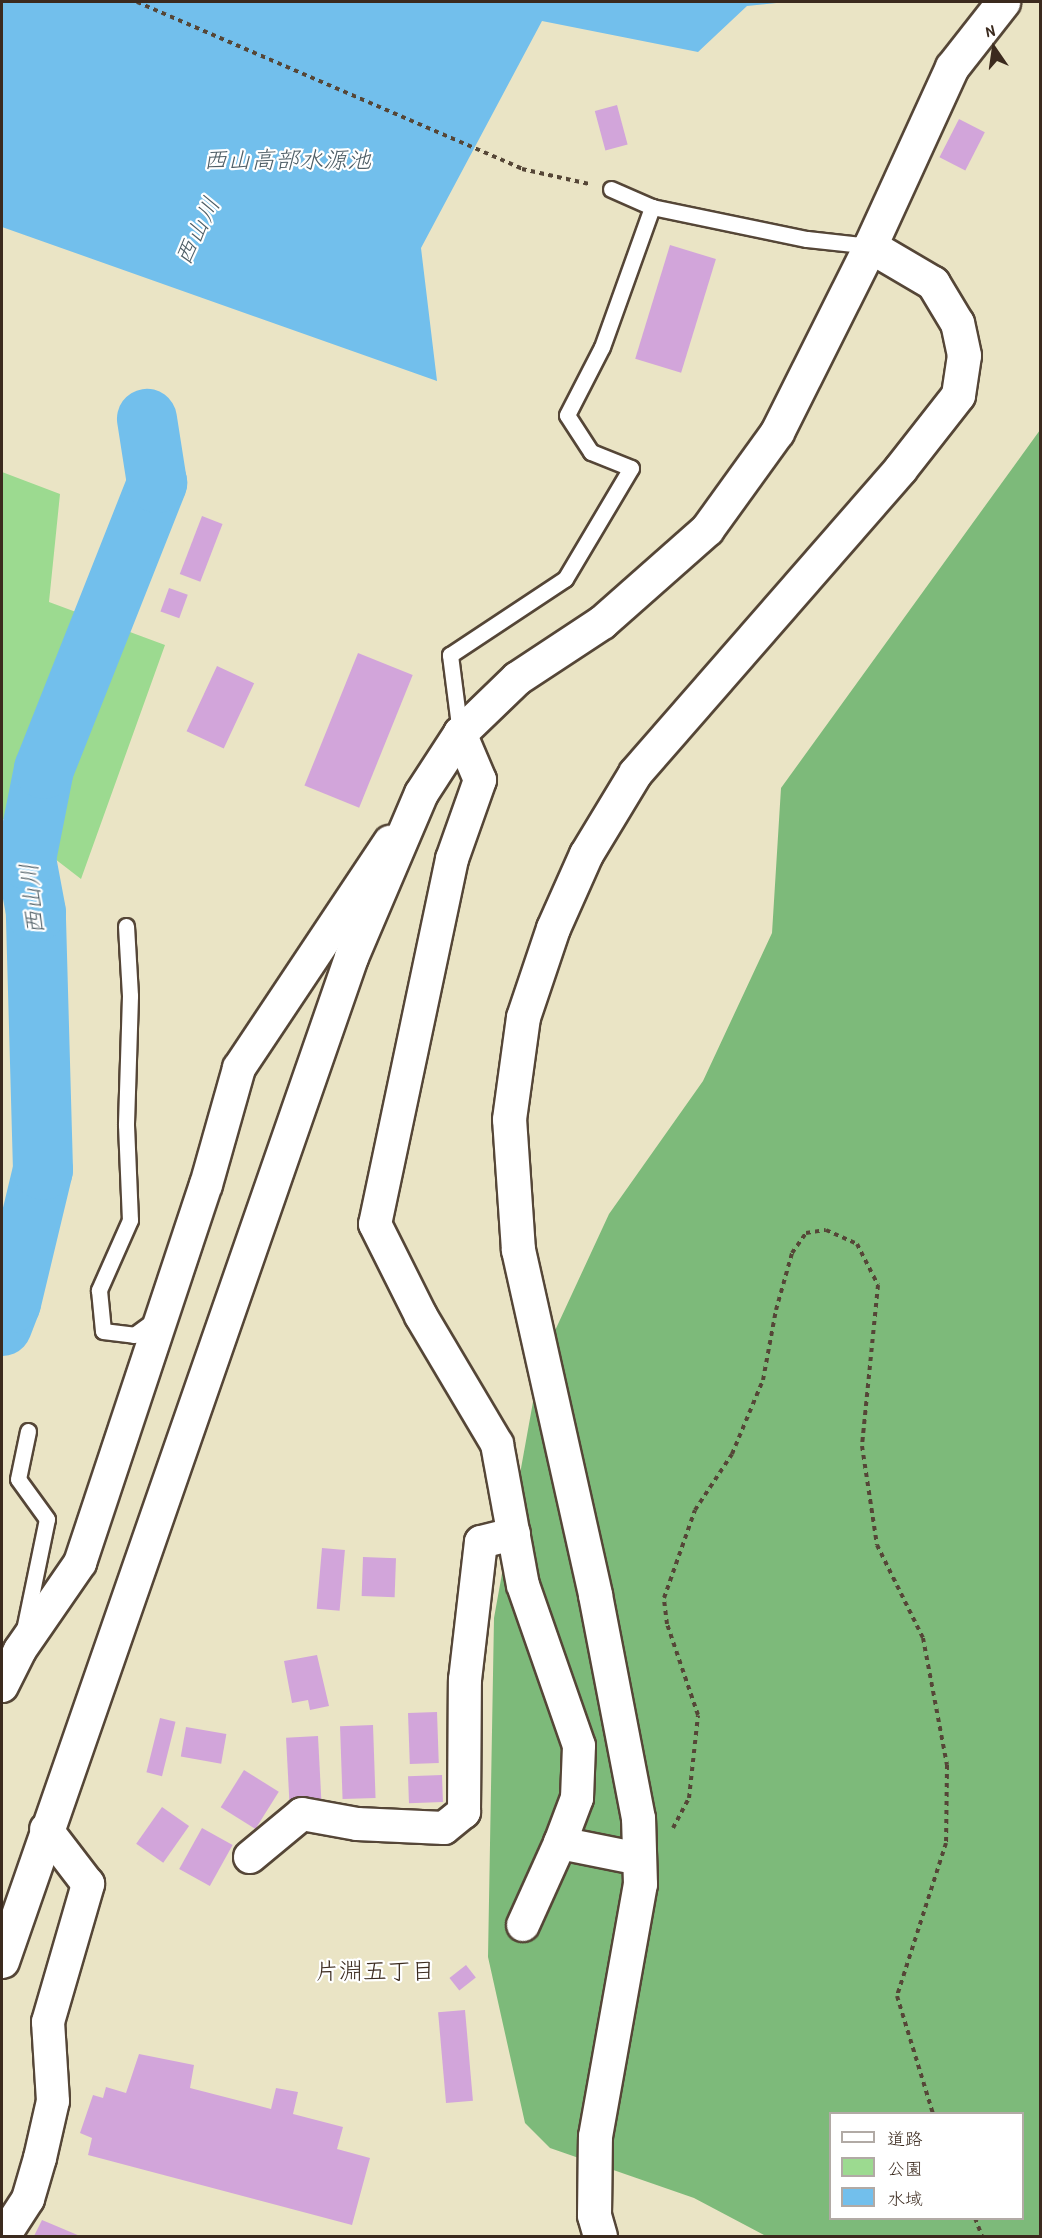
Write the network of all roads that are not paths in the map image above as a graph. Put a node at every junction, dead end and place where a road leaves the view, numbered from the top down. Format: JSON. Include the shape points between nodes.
{"nodes":[{"id":1,"x":1003,"y":2,"type":"edge"},
{"id":2,"x":610,"y":189,"type":"road end"},
{"id":3,"x":652,"y":207,"type":"junction"},
{"id":4,"x":870,"y":246,"type":"junction"},
{"id":5,"x":460,"y":733,"type":"junction"},
{"id":6,"x":421,"y":794,"type":"junction"},
{"id":7,"x":126,"y":926,"type":"dead end"},
{"id":8,"x":164,"y":1314,"type":"junction"},
{"id":9,"x":28,"y":1431,"type":"dead end"},
{"id":10,"x":514,"y":1533,"type":"junction"},
{"id":11,"x":20,"y":1650,"type":"junction"},
{"id":12,"x":2,"y":1686,"type":"edge"},
{"id":13,"x":46,"y":1829,"type":"junction"},
{"id":14,"x":560,"y":1843,"type":"junction"},
{"id":15,"x":250,"y":1857,"type":"dead end"},
{"id":16,"x":639,"y":1859,"type":"junction"},
{"id":17,"x":523,"y":1925,"type":"dead end"},
{"id":18,"x":2,"y":1961,"type":"edge"},
{"id":19,"x":4,"y":2236,"type":"edge"},
{"id":20,"x":600,"y":2236,"type":"edge"}],
"edges":[{"from":1,"to":4,"type":"street","via":[[952,67]]},
{"from":2,"to":3,"type":"lane"},
{"from":3,"to":4,"type":"lane","via":[[807,239]]},
{"from":3,"to":5,"type":"lane","via":[[602,347],[567,415],[591,452],[631,468],[565,579],[450,655]]},
{"from":4,"to":5,"type":"street","via":[[777,432],[707,530],[602,622],[517,678]]},
{"from":4,"to":16,"type":"street","via":[[933,284],[957,323],[964,355],[958,395],[900,469],[635,773],[586,854],[567,896],[522,1029],[510,1119],[518,1250],[595,1594],[638,1818]]},
{"from":5,"to":6,"type":"street"},
{"from":5,"to":10,"type":"street","via":[[480,780],[452,859],[375,1224],[421,1316],[497,1444]]},
{"from":6,"to":8,"type":"street","via":[[338,924],[238,1068],[206,1185]]},
{"from":6,"to":13,"type":"street","via":[[351,957],[238,1290]]},
{"from":7,"to":8,"type":"lane","via":[[130,996],[126,1125],[130,1220],[99,1290],[103,1331],[134,1335]]},
{"from":8,"to":11,"type":"street","via":[[80,1563]]},
{"from":9,"to":11,"type":"lane","via":[[18,1479],[47,1519]]},
{"from":10,"to":14,"type":"street","via":[[523,1585],[579,1746],[577,1798]]},
{"from":10,"to":15,"type":"street","via":[[481,1542],[465,1680],[464,1812],[444,1828],[357,1824],[302,1814]]},
{"from":11,"to":12,"type":"street"},
{"from":13,"to":18,"type":"street"},
{"from":13,"to":19,"type":"street","via":[[88,1884],[48,2022],[52,2101],[40,2158],[28,2199]]},
{"from":14,"to":16,"type":"street"},
{"from":14,"to":17,"type":"street"},
{"from":16,"to":20,"type":"street","via":[[640,1884],[595,2136],[594,2215]]}]}
